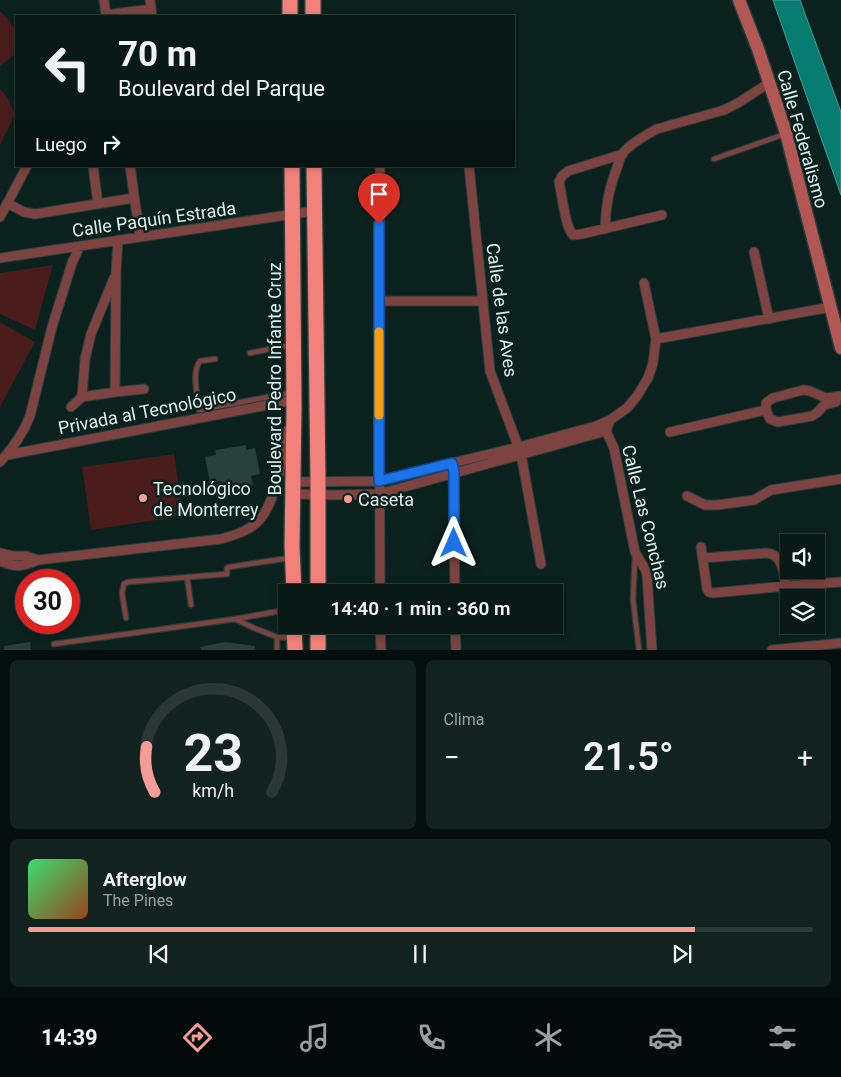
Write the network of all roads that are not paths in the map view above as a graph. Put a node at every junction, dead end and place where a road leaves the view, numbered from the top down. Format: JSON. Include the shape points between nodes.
{"nodes":[{"id":1,"x":104,"y":0,"type":"edge"},
{"id":2,"x":290,"y":0,"type":"edge"},
{"id":3,"x":313,"y":0,"type":"edge"},
{"id":4,"x":739,"y":0,"type":"edge"},
{"id":5,"x":151,"y":8,"type":"edge"},
{"id":6,"x":106,"y":15,"type":"edge"},
{"id":7,"x":112,"y":15,"type":"edge"},
{"id":8,"x":290,"y":15,"type":"edge"},
{"id":9,"x":313,"y":15,"type":"edge"},
{"id":10,"x":769,"y":83,"type":"junction"},
{"id":11,"x":786,"y":133,"type":"junction"},
{"id":12,"x":623,"y":154,"type":"junction"},
{"id":13,"x":714,"y":159,"type":"dead end"},
{"id":14,"x":26,"y":167,"type":"edge"},
{"id":15,"x":93,"y":167,"type":"edge"},
{"id":16,"x":130,"y":167,"type":"edge"},
{"id":17,"x":292,"y":167,"type":"edge"},
{"id":18,"x":314,"y":167,"type":"edge"},
{"id":19,"x":380,"y":167,"type":"edge"},
{"id":20,"x":469,"y":167,"type":"edge"},
{"id":21,"x":134,"y":198,"type":"junction"},
{"id":22,"x":7,"y":203,"type":"junction"},
{"id":23,"x":98,"y":204,"type":"junction"},
{"id":24,"x":314,"y":211,"type":"junction"},
{"id":25,"x":293,"y":214,"type":"junction"},
{"id":26,"x":662,"y":215,"type":"dead end"},
{"id":27,"x":0,"y":217,"type":"edge"},
{"id":28,"x":605,"y":229,"type":"junction"},
{"id":29,"x":140,"y":237,"type":"junction"},
{"id":30,"x":118,"y":240,"type":"junction"},
{"id":31,"x":80,"y":246,"type":"junction"},
{"id":32,"x":754,"y":252,"type":"dead end"},
{"id":33,"x":0,"y":258,"type":"edge"},
{"id":34,"x":116,"y":273,"type":"junction"},
{"id":35,"x":644,"y":283,"type":"dead end"},
{"id":36,"x":379,"y":301,"type":"junction"},
{"id":37,"x":482,"y":301,"type":"junction"},
{"id":38,"x":831,"y":307,"type":"junction"},
{"id":39,"x":769,"y":319,"type":"junction"},
{"id":40,"x":656,"y":338,"type":"junction"},
{"id":41,"x":294,"y":344,"type":"junction"},
{"id":42,"x":841,"y":348,"type":"edge"},
{"id":43,"x":250,"y":353,"type":"dead end"},
{"id":44,"x":215,"y":359,"type":"dead end"},
{"id":45,"x":144,"y":389,"type":"dead end"},
{"id":46,"x":115,"y":392,"type":"junction"},
{"id":47,"x":817,"y":395,"type":"junction"},
{"id":48,"x":841,"y":396,"type":"edge"},
{"id":49,"x":82,"y":397,"type":"junction"},
{"id":50,"x":294,"y":400,"type":"junction"},
{"id":51,"x":841,"y":401,"type":"edge"},
{"id":52,"x":72,"y":407,"type":"dead end"},
{"id":53,"x":766,"y":410,"type":"junction"},
{"id":54,"x":818,"y":412,"type":"junction"},
{"id":55,"x":607,"y":425,"type":"junction"},
{"id":56,"x":670,"y":432,"type":"dead end"},
{"id":57,"x":520,"y":451,"type":"junction"},
{"id":58,"x":7,"y":455,"type":"junction"},
{"id":59,"x":0,"y":462,"type":"edge"},
{"id":60,"x":452,"y":463,"type":"junction"},
{"id":61,"x":454,"y":472,"type":"junction"},
{"id":62,"x":841,"y":480,"type":"edge"},
{"id":63,"x":379,"y":481,"type":"junction"},
{"id":64,"x":292,"y":488,"type":"junction"},
{"id":65,"x":318,"y":488,"type":"junction"},
{"id":66,"x":379,"y":494,"type":"junction"},
{"id":67,"x":687,"y":496,"type":"dead end"},
{"id":68,"x":701,"y":547,"type":"dead end"},
{"id":69,"x":635,"y":552,"type":"junction"},
{"id":70,"x":0,"y":553,"type":"edge"},
{"id":71,"x":292,"y":557,"type":"junction"},
{"id":72,"x":703,"y":558,"type":"junction"},
{"id":73,"x":38,"y":560,"type":"junction"},
{"id":74,"x":0,"y":561,"type":"edge"},
{"id":75,"x":541,"y":564,"type":"dead end"},
{"id":76,"x":186,"y":577,"type":"junction"},
{"id":77,"x":841,"y":582,"type":"edge"},
{"id":78,"x":294,"y":584,"type":"edge"},
{"id":79,"x":318,"y":584,"type":"edge"},
{"id":80,"x":380,"y":584,"type":"edge"},
{"id":81,"x":454,"y":584,"type":"edge"},
{"id":82,"x":786,"y":586,"type":"junction"},
{"id":83,"x":191,"y":605,"type":"dead end"},
{"id":84,"x":278,"y":611,"type":"edge"},
{"id":85,"x":126,"y":618,"type":"dead end"},
{"id":86,"x":235,"y":619,"type":"junction"},
{"id":87,"x":318,"y":634,"type":"edge"},
{"id":88,"x":380,"y":634,"type":"edge"},
{"id":89,"x":455,"y":634,"type":"edge"},
{"id":90,"x":277,"y":637,"type":"junction"},
{"id":91,"x":295,"y":638,"type":"edge"},
{"id":92,"x":841,"y":643,"type":"edge"},
{"id":93,"x":54,"y":644,"type":"dead end"},
{"id":94,"x":277,"y":650,"type":"edge"},
{"id":95,"x":318,"y":650,"type":"edge"},
{"id":96,"x":381,"y":650,"type":"edge"},
{"id":97,"x":456,"y":650,"type":"edge"},
{"id":98,"x":639,"y":650,"type":"edge"},
{"id":99,"x":652,"y":650,"type":"edge"},
{"id":100,"x":772,"y":650,"type":"edge"}],
"edges":[{"from":1,"to":6,"type":"street"},
{"from":2,"to":8,"type":"highway"},
{"from":3,"to":9,"type":"highway"},
{"from":4,"to":10,"type":"main road","name":"Calle Federalismo"},
{"from":5,"to":7,"type":"street"},
{"from":10,"to":11,"type":"main road","name":"Calle Federalismo"},
{"from":10,"to":12,"type":"street","via":[[724,110],[648,133]]},
{"from":11,"to":13,"type":"lane"},
{"from":11,"to":38,"type":"main road","name":"Calle Federalismo"},
{"from":12,"to":28,"type":"street","via":[[608,194]]},
{"from":12,"to":28,"type":"street","via":[[568,171],[559,182],[570,232],[577,235]]},
{"from":14,"to":22,"type":"street"},
{"from":15,"to":23,"type":"street"},
{"from":16,"to":21,"type":"street"},
{"from":17,"to":25,"type":"highway","name":"Boulevard Pedro Infante Cruz"},
{"from":18,"to":24,"type":"highway"},
{"from":19,"to":36,"type":"street"},
{"from":20,"to":37,"type":"street","name":"Calle de las Aves"},
{"from":21,"to":23,"type":"street"},
{"from":21,"to":29,"type":"street"},
{"from":22,"to":23,"type":"street","via":[[35,214]]},
{"from":22,"to":27,"type":"street"},
{"from":24,"to":25,"type":"street","name":"Calle Paquín Estrada"},
{"from":24,"to":65,"type":"highway"},
{"from":25,"to":29,"type":"street","name":"Calle Paquín Estrada"},
{"from":25,"to":41,"type":"highway","name":"Boulevard Pedro Infante Cruz"},
{"from":26,"to":28,"type":"street"},
{"from":29,"to":30,"type":"street","name":"Calle Paquín Estrada"},
{"from":30,"to":31,"type":"street","name":"Calle Paquín Estrada"},
{"from":30,"to":34,"type":"street"},
{"from":31,"to":33,"type":"street","name":"Calle Paquín Estrada"},
{"from":31,"to":58,"type":"street","via":[[52,327],[30,416]]},
{"from":32,"to":39,"type":"street"},
{"from":34,"to":46,"type":"street"},
{"from":34,"to":49,"type":"street","via":[[91,334]]},
{"from":35,"to":40,"type":"street"},
{"from":36,"to":37,"type":"street"},
{"from":36,"to":63,"type":"street"},
{"from":37,"to":57,"type":"street","name":"Calle de las Aves","via":[[490,371]]},
{"from":38,"to":39,"type":"street"},
{"from":38,"to":42,"type":"main road","name":"Calle Federalismo"},
{"from":39,"to":40,"type":"street"},
{"from":40,"to":55,"type":"street","via":[[653,363],[643,388],[633,402]]},
{"from":41,"to":43,"type":"lane"},
{"from":41,"to":50,"type":"highway","name":"Boulevard Pedro Infante Cruz"},
{"from":44,"to":50,"type":"lane","via":[[200,361],[196,368],[199,410]]},
{"from":45,"to":46,"type":"street"},
{"from":46,"to":49,"type":"street"},
{"from":47,"to":48,"type":"street","via":[[826,398]]},
{"from":47,"to":53,"type":"street","via":[[803,390],[773,398],[766,404]]},
{"from":47,"to":54,"type":"street"},
{"from":49,"to":52,"type":"street"},
{"from":50,"to":58,"type":"street","name":"Privada al Tecnológico"},
{"from":50,"to":64,"type":"highway","name":"Boulevard Pedro Infante Cruz"},
{"from":50,"to":73,"type":"street","via":[[273,492],[261,519],[252,527],[221,538]]},
{"from":51,"to":54,"type":"street","via":[[826,404]]},
{"from":53,"to":54,"type":"street","via":[[770,419],[778,422]]},
{"from":53,"to":56,"type":"street"},
{"from":55,"to":57,"type":"street"},
{"from":55,"to":69,"type":"street","name":"Calle Las Conchas"},
{"from":57,"to":60,"type":"street"},
{"from":57,"to":61,"type":"street"},
{"from":57,"to":75,"type":"street","name":"Calle de las Aves"},
{"from":58,"to":59,"type":"street"},
{"from":60,"to":61,"type":"street"},
{"from":60,"to":63,"type":"street"},
{"from":61,"to":66,"type":"street"},
{"from":61,"to":81,"type":"street"},
{"from":62,"to":67,"type":"street","via":[[771,490],[754,500],[717,505],[705,505]]},
{"from":63,"to":65,"type":"street"},
{"from":63,"to":66,"type":"street"},
{"from":64,"to":65,"type":"street"},
{"from":64,"to":65,"type":"street"},
{"from":64,"to":71,"type":"highway","name":"Boulevard Pedro Infante Cruz"},
{"from":65,"to":66,"type":"street"},
{"from":65,"to":79,"type":"highway"},
{"from":66,"to":80,"type":"street"},
{"from":68,"to":72,"type":"street"},
{"from":69,"to":98,"type":"lane","via":[[633,599]]},
{"from":69,"to":99,"type":"street","name":"Calle Las Conchas","via":[[647,576]]},
{"from":70,"to":73,"type":"street"},
{"from":71,"to":76,"type":"lane","via":[[229,567],[227,574]]},
{"from":71,"to":78,"type":"highway","name":"Boulevard Pedro Infante Cruz"},
{"from":72,"to":82,"type":"street","via":[[773,554],[780,560]]},
{"from":72,"to":82,"type":"street","via":[[709,592]]},
{"from":73,"to":74,"type":"street","via":[[25,566]]},
{"from":76,"to":83,"type":"lane"},
{"from":76,"to":85,"type":"lane","via":[[125,583],[122,589]]},
{"from":77,"to":82,"type":"street"},
{"from":84,"to":86,"type":"lane"},
{"from":86,"to":90,"type":"lane"},
{"from":86,"to":93,"type":"lane"},
{"from":87,"to":95,"type":"highway"},
{"from":88,"to":96,"type":"street"},
{"from":89,"to":97,"type":"street"},
{"from":90,"to":91,"type":"lane"},
{"from":90,"to":94,"type":"lane"},
{"from":92,"to":100,"type":"street"}]}
